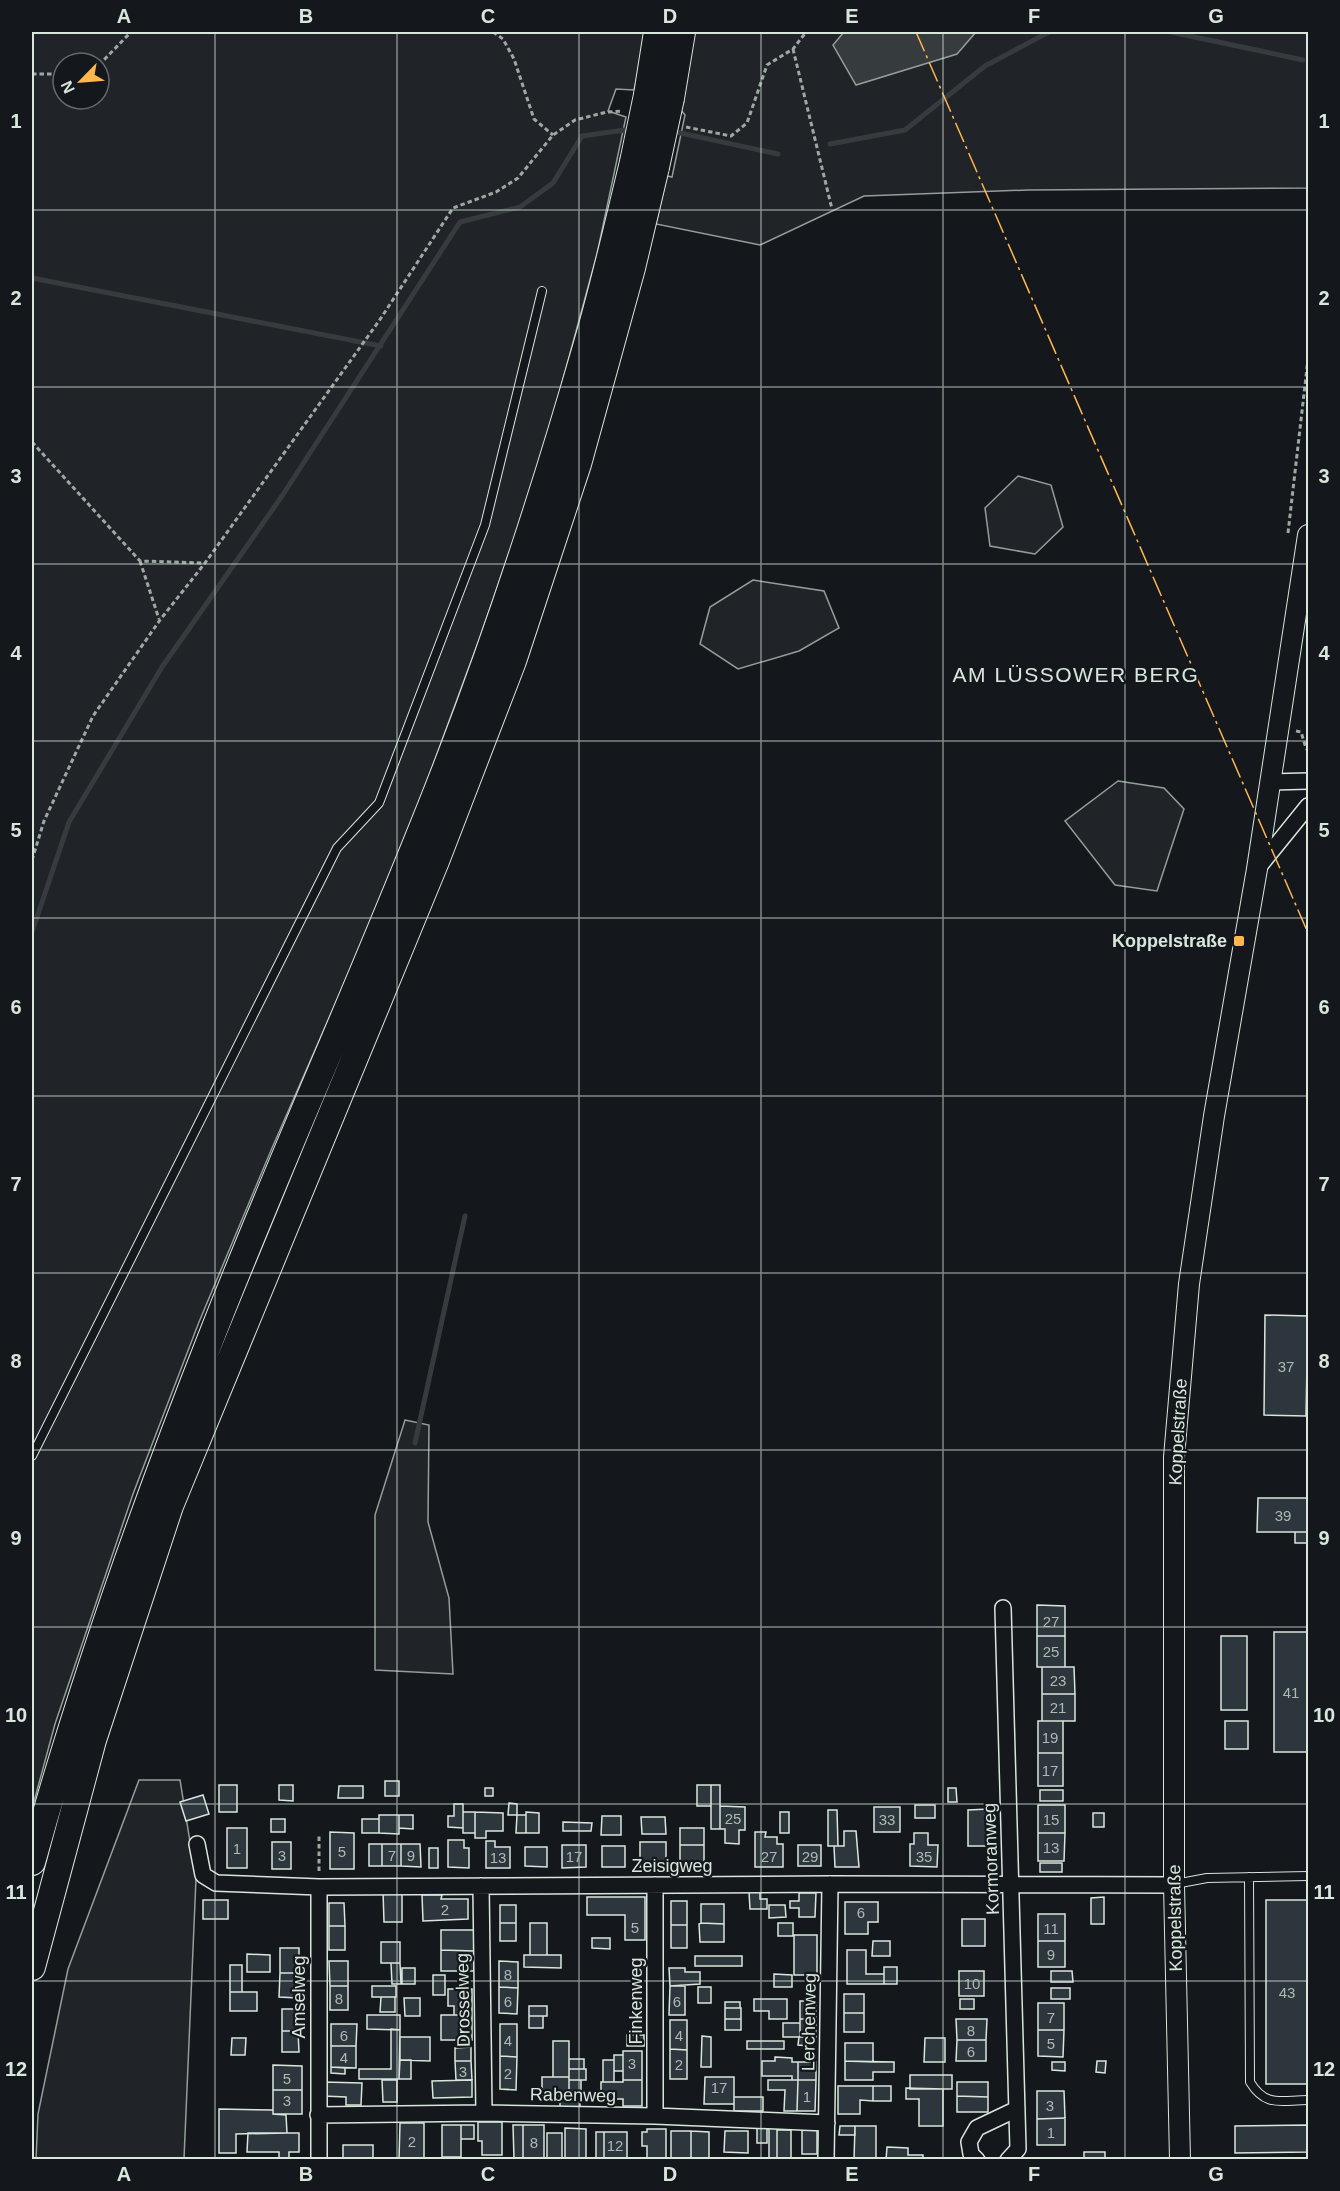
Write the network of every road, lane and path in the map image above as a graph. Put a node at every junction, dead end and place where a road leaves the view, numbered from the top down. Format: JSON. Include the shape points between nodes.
{"nodes":[{"id":1,"x":131,"y":32,"type":"edge"},
{"id":2,"x":493,"y":32,"type":"edge"},
{"id":3,"x":657,"y":32,"type":"edge"},
{"id":4,"x":682,"y":32,"type":"edge"},
{"id":5,"x":806,"y":32,"type":"edge"},
{"id":6,"x":793,"y":49,"type":"junction"},
{"id":7,"x":111,"y":52,"type":"edge"},
{"id":8,"x":32,"y":74,"type":"edge"},
{"id":9,"x":51,"y":74,"type":"edge"},
{"id":10,"x":649,"y":102,"type":"junction"},
{"id":11,"x":681,"y":126,"type":"dead end"},
{"id":12,"x":553,"y":135,"type":"junction"},
{"id":13,"x":645,"y":165,"type":"junction"},
{"id":14,"x":832,"y":209,"type":"dead end"},
{"id":15,"x":542,"y":291,"type":"dead end"},
{"id":16,"x":32,"y":442,"type":"edge"},
{"id":17,"x":1308,"y":535,"type":"edge"},
{"id":18,"x":141,"y":561,"type":"junction"},
{"id":19,"x":206,"y":563,"type":"junction"},
{"id":20,"x":160,"y":620,"type":"junction"},
{"id":21,"x":1308,"y":781,"type":"edge"},
{"id":22,"x":1270,"y":782,"type":"junction"},
{"id":23,"x":1308,"y":806,"type":"edge"},
{"id":24,"x":32,"y":861,"type":"edge"},
{"id":25,"x":1257,"y":869,"type":"junction"},
{"id":26,"x":32,"y":1456,"type":"edge"},
{"id":27,"x":1003,"y":1608,"type":"dead end"},
{"id":28,"x":319,"y":1834,"type":"dead end"},
{"id":29,"x":35,"y":1836,"type":"edge"},
{"id":30,"x":197,"y":1845,"type":"dead end"},
{"id":31,"x":32,"y":1862,"type":"edge"},
{"id":32,"x":1308,"y":1876,"type":"edge"},
{"id":33,"x":1249,"y":1877,"type":"junction"},
{"id":34,"x":830,"y":1884,"type":"junction"},
{"id":35,"x":1012,"y":1884,"type":"junction"},
{"id":36,"x":1174,"y":1885,"type":"junction"},
{"id":37,"x":481,"y":1886,"type":"junction"},
{"id":38,"x":655,"y":1886,"type":"junction"},
{"id":39,"x":319,"y":1887,"type":"junction"},
{"id":40,"x":32,"y":1967,"type":"edge"},
{"id":41,"x":1308,"y":2100,"type":"edge"},
{"id":42,"x":1017,"y":2109,"type":"junction"},
{"id":43,"x":484,"y":2113,"type":"junction"},
{"id":44,"x":318,"y":2115,"type":"junction"},
{"id":45,"x":655,"y":2116,"type":"junction"},
{"id":46,"x":827,"y":2123,"type":"junction"},
{"id":47,"x":319,"y":2160,"type":"edge"},
{"id":48,"x":826,"y":2160,"type":"edge"},
{"id":49,"x":977,"y":2160,"type":"edge"},
{"id":50,"x":1008,"y":2160,"type":"edge"},
{"id":51,"x":1180,"y":2160,"type":"edge"}],
"edges":[{"from":1,"to":7,"type":"path"},
{"from":2,"to":12,"type":"path","via":[[503,39],[514,59],[534,119]]},
{"from":3,"to":10,"type":"highway"},
{"from":4,"to":10,"type":"highway"},
{"from":5,"to":6,"type":"path"},
{"from":6,"to":11,"type":"path","via":[[767,64],[747,123],[731,136]]},
{"from":6,"to":14,"type":"path"},
{"from":8,"to":9,"type":"path"},
{"from":10,"to":12,"type":"path","via":[[576,120]]},
{"from":10,"to":13,"type":"highway","bridge":true},
{"from":12,"to":19,"type":"path","via":[[518,178],[496,192],[453,208],[379,321]]},
{"from":13,"to":29,"type":"highway","via":[[492,641],[407,866],[215,1327],[147,1503]]},
{"from":13,"to":40,"type":"highway","via":[[632,268],[578,464],[513,660],[436,861],[170,1506],[93,1740]]},
{"from":15,"to":26,"type":"lane","via":[[485,525],[379,804],[337,848]]},
{"from":16,"to":18,"type":"path"},
{"from":17,"to":22,"type":"street","name":"Koppelstraße"},
{"from":18,"to":19,"type":"path"},
{"from":18,"to":20,"type":"path"},
{"from":19,"to":20,"type":"path"},
{"from":20,"to":24,"type":"path","via":[[93,716],[44,821]]},
{"from":21,"to":22,"type":"street"},
{"from":22,"to":25,"type":"street","name":"Koppelstraße"},
{"from":23,"to":25,"type":"street"},
{"from":25,"to":36,"type":"street","name":"Koppelstraße","via":[[1189,1284],[1174,1457]]},
{"from":27,"to":35,"type":"street","name":"Kormoranweg"},
{"from":28,"to":39,"type":"path"},
{"from":29,"to":31,"type":"highway"},
{"from":30,"to":39,"type":"street","name":"Zeisigweg","via":[[203,1875],[216,1883]]},
{"from":32,"to":33,"type":"lane"},
{"from":33,"to":36,"type":"lane","via":[[1207,1878]]},
{"from":33,"to":41,"type":"lane","via":[[1250,2082],[1267,2100]]},
{"from":34,"to":35,"type":"street","name":"Zeisigweg"},
{"from":34,"to":38,"type":"street","name":"Zeisigweg"},
{"from":34,"to":46,"type":"street","name":"Lerchenweg"},
{"from":35,"to":36,"type":"street","name":"Zeisigweg"},
{"from":35,"to":42,"type":"street","name":"Kormoranweg"},
{"from":36,"to":51,"type":"street","name":"Koppelstraße"},
{"from":37,"to":38,"type":"street","name":"Zeisigweg"},
{"from":37,"to":39,"type":"street","name":"Zeisigweg"},
{"from":37,"to":43,"type":"street","name":"Drosselweg"},
{"from":38,"to":45,"type":"street","name":"Finkenweg"},
{"from":39,"to":44,"type":"street","name":"Amselweg"},
{"from":42,"to":49,"type":"street","via":[[977,2128],[969,2142],[971,2154]]},
{"from":42,"to":50,"type":"street","name":"Kormoranweg","via":[[1018,2149]]},
{"from":43,"to":44,"type":"street","name":"Rabenweg"},
{"from":43,"to":45,"type":"street","name":"Rabenweg"},
{"from":44,"to":47,"type":"street","name":"Amselweg"},
{"from":45,"to":46,"type":"street","name":"Rabenweg"},
{"from":46,"to":48,"type":"street","name":"Lerchenweg"}]}
